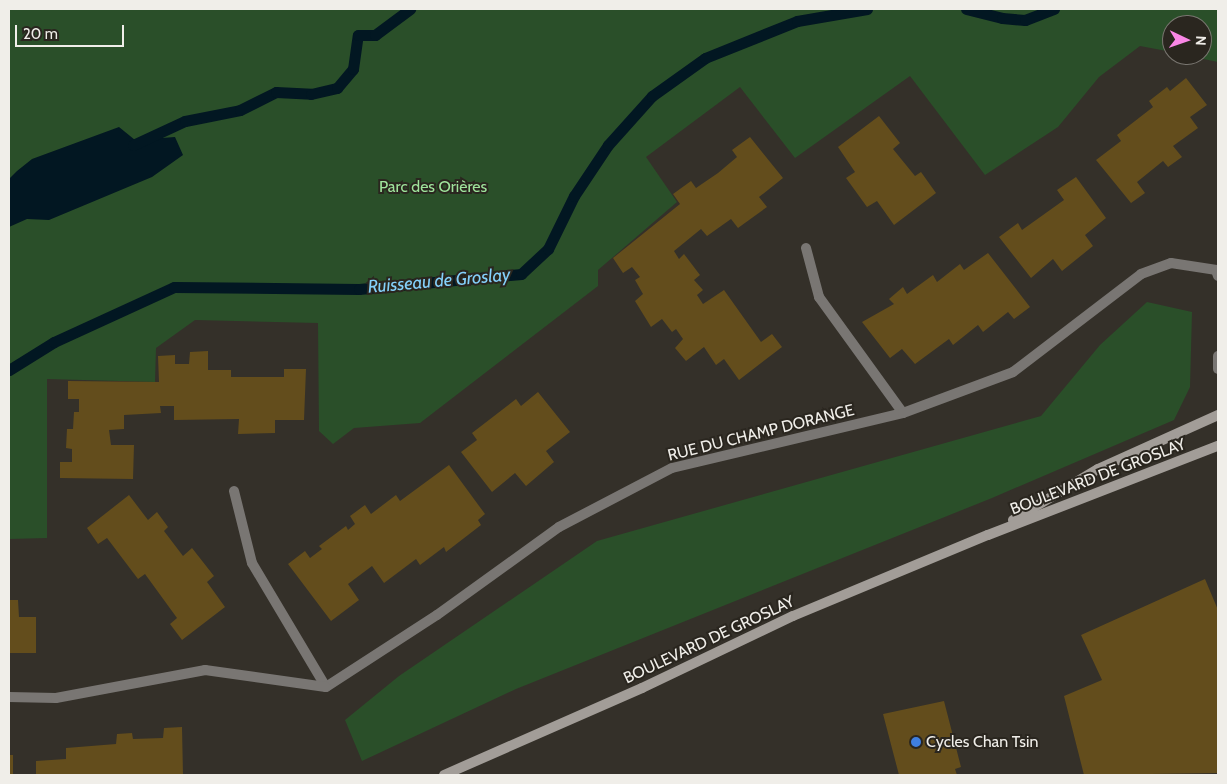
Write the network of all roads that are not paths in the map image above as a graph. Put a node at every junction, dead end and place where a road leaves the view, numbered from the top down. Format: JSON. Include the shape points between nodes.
{"nodes":[{"id":1,"x":806,"y":248,"type":"dead end"},
{"id":2,"x":1217,"y":271,"type":"edge"},
{"id":3,"x":1218,"y":356,"type":"edge"},
{"id":4,"x":1218,"y":369,"type":"edge"},
{"id":5,"x":903,"y":413,"type":"junction"},
{"id":6,"x":1218,"y":415,"type":"edge"},
{"id":7,"x":1218,"y":446,"type":"edge"},
{"id":8,"x":234,"y":491,"type":"dead end"},
{"id":9,"x":988,"y":535,"type":"junction"},
{"id":10,"x":326,"y":687,"type":"junction"},
{"id":11,"x":9,"y":697,"type":"edge"},
{"id":12,"x":444,"y":775,"type":"edge"}],
"edges":[{"from":1,"to":5,"type":"street","via":[[819,297]]},
{"from":2,"to":5,"type":"street","name":"RUE DU CHAMP DORANGE","via":[[1171,263],[1141,274],[1013,372]]},
{"from":3,"to":4,"type":"street"},
{"from":5,"to":10,"type":"street","name":"RUE DU CHAMP DORANGE","via":[[672,468],[559,527],[437,615]]},
{"from":6,"to":9,"type":"main road","name":"BOULEVARD DE GROSLAY","via":[[1098,469]]},
{"from":7,"to":9,"type":"main road","name":"BOULEVARD DE GROSLAY"},
{"from":8,"to":10,"type":"street","via":[[252,563]]},
{"from":9,"to":12,"type":"main road","name":"BOULEVARD DE GROSLAY","via":[[793,616],[642,688]]},
{"from":10,"to":11,"type":"street","via":[[205,670],[56,698]]}]}
